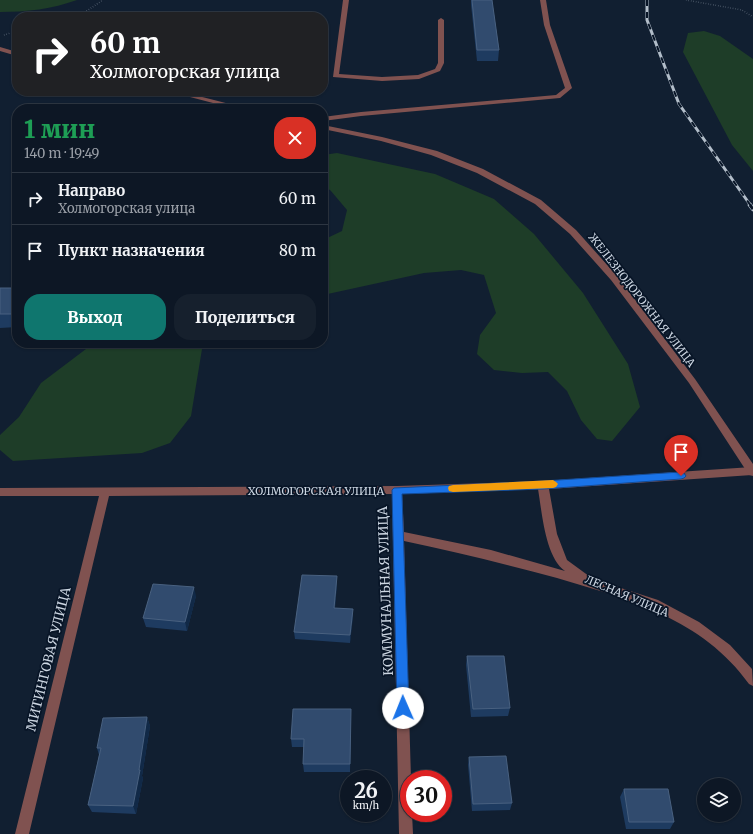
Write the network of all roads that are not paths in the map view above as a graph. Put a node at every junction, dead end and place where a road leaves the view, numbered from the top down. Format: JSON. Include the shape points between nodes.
{"nodes":[{"id":1,"x":346,"y":0,"type":"edge"},
{"id":2,"x":543,"y":0,"type":"edge"},
{"id":3,"x":440,"y":20,"type":"dead end"},
{"id":4,"x":0,"y":50,"type":"edge"},
{"id":5,"x":12,"y":53,"type":"edge"},
{"id":6,"x":191,"y":96,"type":"edge"},
{"id":7,"x":224,"y":104,"type":"edge"},
{"id":8,"x":328,"y":118,"type":"edge"},
{"id":9,"x":328,"y":128,"type":"edge"},
{"id":10,"x":753,"y":471,"type":"edge"},
{"id":11,"x":543,"y":485,"type":"junction"},
{"id":12,"x":397,"y":490,"type":"junction"},
{"id":13,"x":0,"y":492,"type":"edge"},
{"id":14,"x":104,"y":492,"type":"junction"},
{"id":15,"x":399,"y":535,"type":"junction"},
{"id":16,"x":589,"y":582,"type":"junction"},
{"id":17,"x":753,"y":680,"type":"edge"},
{"id":18,"x":22,"y":834,"type":"edge"},
{"id":19,"x":406,"y":834,"type":"edge"}],
"edges":[{"from":1,"to":3,"type":"street","via":[[335,76],[382,79],[419,77],[438,70],[441,63]]},
{"from":2,"to":8,"type":"street","via":[[547,25],[569,88],[558,97]]},
{"from":4,"to":5,"type":"street"},
{"from":6,"to":7,"type":"street"},
{"from":9,"to":10,"type":"street","name":"ЖЕЛЕЗНОДОРОЖНАЯ УЛИЦА","via":[[434,153],[480,171],[538,202],[573,232],[614,278],[692,381]]},
{"from":10,"to":11,"type":"street","name":"ХОЛМОГОРСКАЯ УЛИЦА"},
{"from":11,"to":12,"type":"street","name":"ХОЛМОГОРСКАЯ УЛИЦА"},
{"from":11,"to":16,"type":"street","name":"ЛЕСНАЯ УЛИЦА","via":[[551,534],[562,563]]},
{"from":12,"to":14,"type":"street","name":"ХОЛМОГОРСКАЯ УЛИЦА"},
{"from":12,"to":15,"type":"street","name":"КОММУНАЛЬНАЯ УЛИЦА"},
{"from":13,"to":14,"type":"street","name":"ХОЛМОГОРСКАЯ УЛИЦА"},
{"from":14,"to":18,"type":"street","name":"МИТИНГОВАЯ УЛИЦА"},
{"from":15,"to":16,"type":"street","via":[[491,555]]},
{"from":15,"to":19,"type":"street","name":"КОММУНАЛЬНАЯ УЛИЦА"},
{"from":16,"to":17,"type":"street","name":"ЛЕСНАЯ УЛИЦА","via":[[654,604],[695,626],[726,649]]}]}
